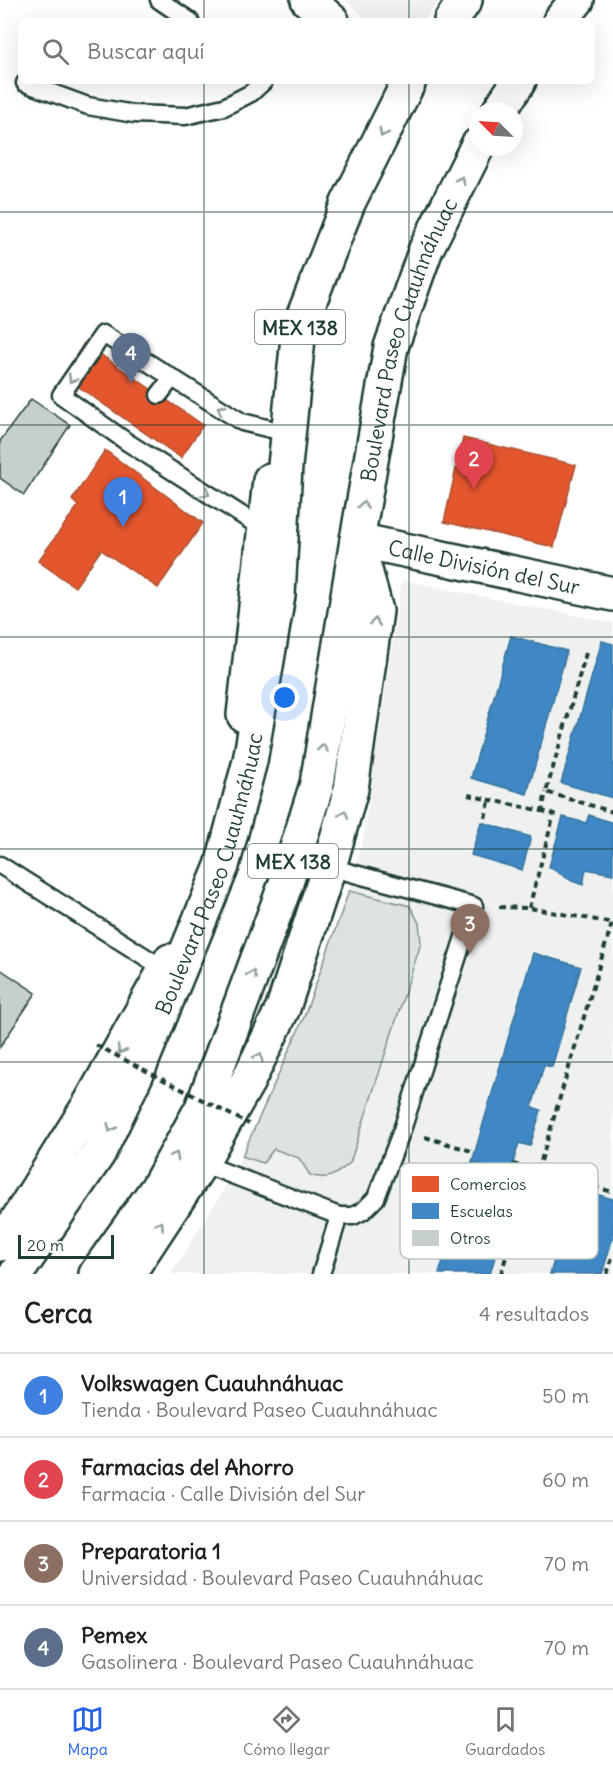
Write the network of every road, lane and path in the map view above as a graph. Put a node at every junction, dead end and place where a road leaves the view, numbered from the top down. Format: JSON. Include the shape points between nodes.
{"nodes":[{"id":1,"x":159,"y":0,"type":"edge"},
{"id":2,"x":465,"y":0,"type":"edge"},
{"id":3,"x":577,"y":0,"type":"edge"},
{"id":4,"x":186,"y":18,"type":"edge"},
{"id":5,"x":453,"y":18,"type":"edge"},
{"id":6,"x":562,"y":18,"type":"edge"},
{"id":7,"x":28,"y":84,"type":"edge"},
{"id":8,"x":261,"y":84,"type":"edge"},
{"id":9,"x":405,"y":84,"type":"edge"},
{"id":10,"x":517,"y":84,"type":"edge"},
{"id":11,"x":505,"y":102,"type":"edge"},
{"id":12,"x":472,"y":156,"type":"edge"},
{"id":13,"x":299,"y":328,"type":"junction"},
{"id":14,"x":172,"y":378,"type":"junction"},
{"id":15,"x":159,"y":395,"type":"dead end"},
{"id":16,"x":137,"y":428,"type":"dead end"},
{"id":17,"x":275,"y":430,"type":"junction"},
{"id":18,"x":127,"y":442,"type":"junction"},
{"id":19,"x":265,"y":530,"type":"junction"},
{"id":20,"x":357,"y":540,"type":"junction"},
{"id":21,"x":613,"y":594,"type":"edge"},
{"id":22,"x":586,"y":653,"type":"dead end"},
{"id":23,"x":546,"y":792,"type":"junction"},
{"id":24,"x":468,"y":795,"type":"dead end"},
{"id":25,"x":490,"y":798,"type":"junction"},
{"id":26,"x":542,"y":811,"type":"junction"},
{"id":27,"x":613,"y":812,"type":"edge"},
{"id":28,"x":485,"y":818,"type":"dead end"},
{"id":29,"x":0,"y":866,"type":"edge"},
{"id":30,"x":329,"y":867,"type":"junction"},
{"id":31,"x":474,"y":906,"type":"junction"},
{"id":32,"x":529,"y":908,"type":"junction"},
{"id":33,"x":612,"y":923,"type":"edge"},
{"id":34,"x":166,"y":970,"type":"junction"},
{"id":35,"x":96,"y":1045,"type":"dead end"},
{"id":36,"x":249,"y":1124,"type":"dead end"},
{"id":37,"x":402,"y":1130,"type":"junction"},
{"id":38,"x":475,"y":1152,"type":"dead end"},
{"id":39,"x":201,"y":1163,"type":"junction"},
{"id":40,"x":540,"y":1163,"type":"edge"},
{"id":41,"x":598,"y":1188,"type":"edge"},
{"id":42,"x":613,"y":1192,"type":"edge"},
{"id":43,"x":339,"y":1216,"type":"junction"},
{"id":44,"x":6,"y":1225,"type":"edge"},
{"id":45,"x":613,"y":1255,"type":"edge"},
{"id":46,"x":505,"y":1259,"type":"edge"},
{"id":47,"x":16,"y":1274,"type":"edge"},
{"id":48,"x":96,"y":1274,"type":"edge"},
{"id":49,"x":128,"y":1274,"type":"edge"},
{"id":50,"x":321,"y":1274,"type":"edge"},
{"id":51,"x":501,"y":1274,"type":"edge"},
{"id":52,"x":607,"y":1274,"type":"edge"}],
"edges":[{"from":1,"to":4,"type":"lane"},
{"from":2,"to":5,"type":"main road"},
{"from":3,"to":6,"type":"main road"},
{"from":7,"to":8,"type":"lane","via":[[87,106],[134,114],[185,116],[224,107]]},
{"from":9,"to":13,"type":"main road","name":"Boulevard Paseo Cuauhnáhuac","number":"MEX 138","one_way":true,"via":[[348,203]]},
{"from":10,"to":11,"type":"main road"},
{"from":20,"to":12,"type":"main road","name":"Boulevard Paseo Cuauhnáhuac","number":"MEX 138","one_way":true,"via":[[391,347],[426,249]]},
{"from":13,"to":17,"type":"main road","name":"Boulevard Paseo Cuauhnáhuac","number":"MEX 138"},
{"from":13,"to":47,"type":"main road","name":"Boulevard Paseo Cuauhnáhuac","number":"MEX 138","one_way":true,"via":[[285,466],[278,595],[250,761],[222,866],[136,1075],[98,1154]]},
{"from":14,"to":15,"type":"lane"},
{"from":17,"to":14,"type":"lane","one_way":true,"via":[[242,422]]},
{"from":14,"to":18,"type":"lane","one_way":true,"via":[[103,334],[61,395]]},
{"from":16,"to":18,"type":"lane"},
{"from":17,"to":19,"type":"main road","name":"Boulevard Paseo Cuauhnáhuac","number":"MEX 138"},
{"from":18,"to":19,"type":"lane","one_way":true},
{"from":19,"to":34,"type":"main road","name":"Boulevard Paseo Cuauhnáhuac","number":"MEX 138","via":[[240,765],[211,859]]},
{"from":20,"to":21,"type":"main road","name":"Calle División del Sur"},
{"from":30,"to":20,"type":"main road","name":"Boulevard Paseo Cuauhnáhuac","number":"MEX 138","one_way":true,"via":[[351,789],[376,611]]},
{"from":48,"to":20,"type":"main road","name":"Boulevard Paseo Cuauhnáhuac","number":"MEX 138","one_way":true,"via":[[158,1187],[202,1108],[285,886],[317,784]]},
{"from":22,"to":23,"type":"path"},
{"from":23,"to":26,"type":"path"},
{"from":23,"to":27,"type":"path"},
{"from":24,"to":25,"type":"path"},
{"from":25,"to":26,"type":"path"},
{"from":25,"to":28,"type":"path"},
{"from":26,"to":32,"type":"path","via":[[554,814]]},
{"from":29,"to":34,"type":"lane"},
{"from":30,"to":31,"type":"lane"},
{"from":39,"to":30,"type":"main road","name":"Boulevard Paseo Cuauhnáhuac","number":"MEX 138","one_way":true,"via":[[248,1081],[283,1008]]},
{"from":31,"to":32,"type":"path"},
{"from":31,"to":37,"type":"lane"},
{"from":32,"to":33,"type":"path"},
{"from":33,"to":40,"type":"path"},
{"from":34,"to":44,"type":"main road","name":"Boulevard Paseo Cuauhnáhuac","number":"MEX 138","one_way":true,"via":[[91,1102]]},
{"from":35,"to":36,"type":"path","bridge":true},
{"from":37,"to":38,"type":"path"},
{"from":37,"to":43,"type":"lane","via":[[376,1198],[363,1212]]},
{"from":39,"to":43,"type":"lane"},
{"from":49,"to":39,"type":"main road","name":"Boulevard Paseo Cuauhnáhuac","number":"MEX 138","one_way":true},
{"from":41,"to":42,"type":"path"},
{"from":43,"to":50,"type":"lane"},
{"from":45,"to":52,"type":"path"},
{"from":46,"to":51,"type":"path"}]}
